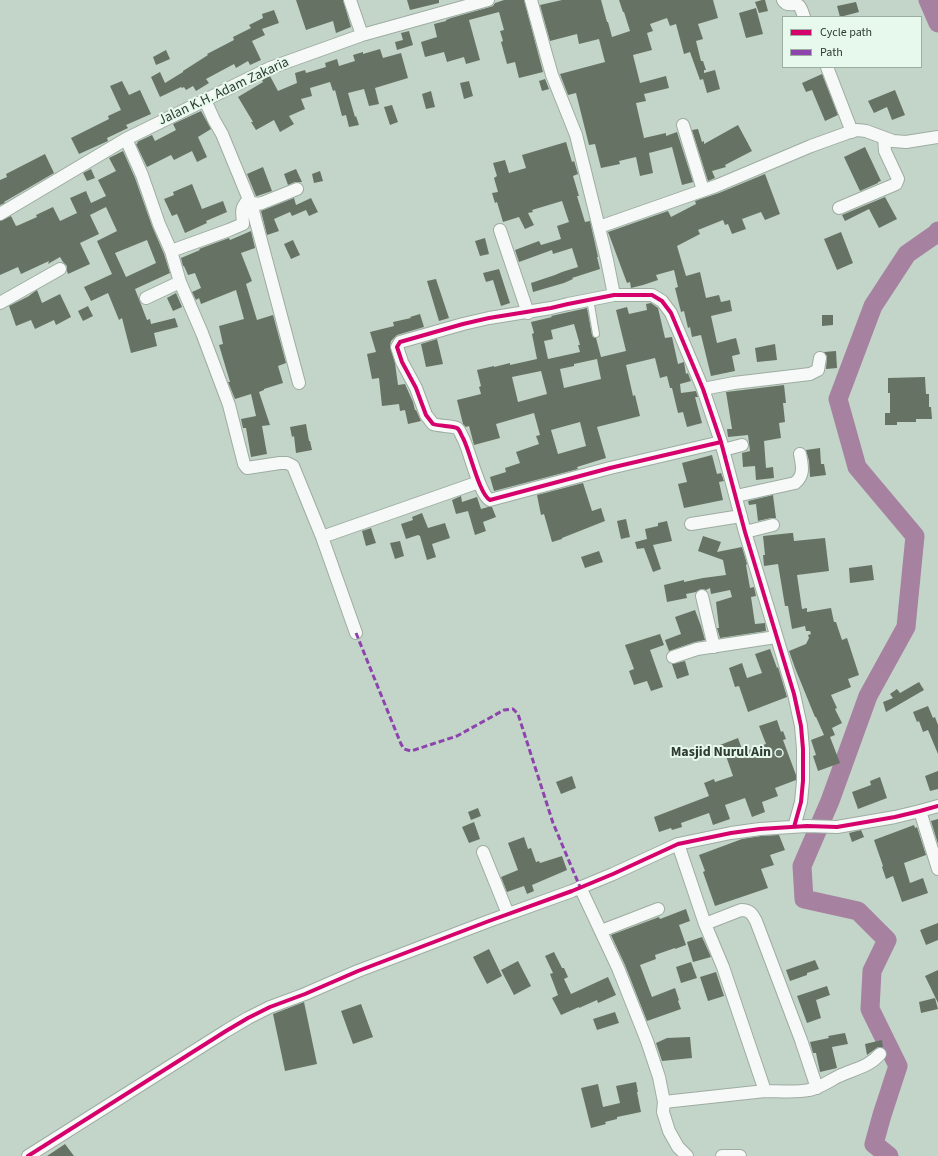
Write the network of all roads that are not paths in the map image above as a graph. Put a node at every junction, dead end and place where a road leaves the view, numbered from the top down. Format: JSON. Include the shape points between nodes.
{"nodes":[{"id":1,"x":350,"y":0,"type":"edge"},
{"id":2,"x":488,"y":0,"type":"edge"},
{"id":3,"x":531,"y":0,"type":"edge"},
{"id":4,"x":783,"y":0,"type":"edge"},
{"id":5,"x":804,"y":16,"type":"edge"},
{"id":6,"x":362,"y":35,"type":"junction"},
{"id":7,"x":827,"y":68,"type":"edge"},
{"id":8,"x":204,"y":100,"type":"junction"},
{"id":9,"x":683,"y":125,"type":"dead end"},
{"id":10,"x":852,"y":132,"type":"junction"},
{"id":11,"x":938,"y":137,"type":"edge"},
{"id":12,"x":884,"y":138,"type":"junction"},
{"id":13,"x":126,"y":139,"type":"junction"},
{"id":14,"x":296,"y":189,"type":"dead end"},
{"id":15,"x":703,"y":190,"type":"junction"},
{"id":16,"x":249,"y":202,"type":"junction"},
{"id":17,"x":839,"y":208,"type":"dead end"},
{"id":18,"x":0,"y":214,"type":"edge"},
{"id":19,"x":598,"y":227,"type":"junction"},
{"id":20,"x":500,"y":230,"type":"dead end"},
{"id":21,"x":171,"y":251,"type":"junction"},
{"id":22,"x":60,"y":268,"type":"dead end"},
{"id":23,"x":180,"y":282,"type":"junction"},
{"id":24,"x":614,"y":295,"type":"junction"},
{"id":25,"x":146,"y":298,"type":"dead end"},
{"id":26,"x":590,"y":299,"type":"junction"},
{"id":27,"x":0,"y":303,"type":"edge"},
{"id":28,"x":528,"y":313,"type":"junction"},
{"id":29,"x":596,"y":334,"type":"dead end"},
{"id":30,"x":820,"y":358,"type":"dead end"},
{"id":31,"x":298,"y":383,"type":"dead end"},
{"id":32,"x":703,"y":389,"type":"junction"},
{"id":33,"x":742,"y":445,"type":"dead end"},
{"id":34,"x":722,"y":446,"type":"junction"},
{"id":35,"x":800,"y":454,"type":"dead end"},
{"id":36,"x":479,"y":482,"type":"junction"},
{"id":37,"x":736,"y":496,"type":"junction"},
{"id":38,"x":741,"y":516,"type":"junction"},
{"id":39,"x":691,"y":524,"type":"dead end"},
{"id":40,"x":773,"y":525,"type":"dead end"},
{"id":41,"x":745,"y":532,"type":"junction"},
{"id":42,"x":322,"y":537,"type":"junction"},
{"id":43,"x":702,"y":596,"type":"dead end"},
{"id":44,"x":356,"y":633,"type":"dead end"},
{"id":45,"x":776,"y":638,"type":"junction"},
{"id":46,"x":714,"y":647,"type":"junction"},
{"id":47,"x":673,"y":656,"type":"dead end"},
{"id":48,"x":938,"y":806,"type":"edge"},
{"id":49,"x":920,"y":811,"type":"junction"},
{"id":50,"x":794,"y":827,"type":"junction"},
{"id":51,"x":678,"y":844,"type":"junction"},
{"id":52,"x":483,"y":852,"type":"dead end"},
{"id":53,"x":938,"y":869,"type":"edge"},
{"id":54,"x":580,"y":887,"type":"junction"},
{"id":55,"x":658,"y":909,"type":"dead end"},
{"id":56,"x":508,"y":914,"type":"junction"},
{"id":57,"x":705,"y":924,"type":"junction"},
{"id":58,"x":601,"y":931,"type":"junction"},
{"id":59,"x":880,"y":1054,"type":"dead end"},
{"id":60,"x":817,"y":1088,"type":"junction"},
{"id":61,"x":765,"y":1091,"type":"junction"},
{"id":62,"x":664,"y":1102,"type":"junction"},
{"id":63,"x":684,"y":1155,"type":"edge"},
{"id":64,"x":28,"y":1156,"type":"edge"},
{"id":65,"x":722,"y":1156,"type":"edge"},
{"id":66,"x":740,"y":1156,"type":"edge"}],
"edges":[{"from":1,"to":6,"type":"street"},
{"from":2,"to":6,"type":"street","name":"Jalan K.H. Adam Zakaria"},
{"from":3,"to":19,"type":"street","via":[[550,68],[576,135]]},
{"from":4,"to":5,"type":"street","via":[[787,5],[798,5]]},
{"from":6,"to":8,"type":"street","name":"Jalan K.H. Adam Zakaria","via":[[270,68]]},
{"from":7,"to":10,"type":"street"},
{"from":8,"to":13,"type":"street","name":"Jalan K.H. Adam Zakaria"},
{"from":8,"to":16,"type":"street","via":[[222,134]]},
{"from":9,"to":15,"type":"street"},
{"from":10,"to":12,"type":"street","via":[[866,131]]},
{"from":10,"to":15,"type":"street"},
{"from":11,"to":12,"type":"street","via":[[906,142]]},
{"from":12,"to":17,"type":"street","via":[[886,151],[898,181]]},
{"from":13,"to":18,"type":"street","name":"Jalan K.H. Adam Zakaria"},
{"from":13,"to":21,"type":"street"},
{"from":14,"to":16,"type":"street","via":[[256,204]]},
{"from":15,"to":19,"type":"street"},
{"from":16,"to":21,"type":"street","via":[[243,207],[243,224]]},
{"from":16,"to":31,"type":"street"},
{"from":19,"to":24,"type":"street"},
{"from":20,"to":28,"type":"street"},
{"from":21,"to":23,"type":"street"},
{"from":22,"to":27,"type":"street"},
{"from":23,"to":25,"type":"street"},
{"from":23,"to":42,"type":"street","via":[[229,405],[244,464],[247,468],[280,463],[293,466]]},
{"from":24,"to":26,"type":"street"},
{"from":24,"to":32,"type":"street","via":[[652,296],[662,301],[671,313]]},
{"from":26,"to":28,"type":"street"},
{"from":26,"to":29,"type":"lane"},
{"from":28,"to":36,"type":"street","via":[[463,324],[400,342],[397,347],[426,415],[433,424],[455,427],[459,430]]},
{"from":30,"to":32,"type":"street","via":[[818,370],[810,374]]},
{"from":32,"to":34,"type":"street"},
{"from":33,"to":34,"type":"street"},
{"from":34,"to":36,"type":"street","via":[[610,468],[490,500]]},
{"from":34,"to":37,"type":"street"},
{"from":35,"to":37,"type":"street","via":[[802,473],[795,483]]},
{"from":36,"to":42,"type":"street"},
{"from":37,"to":38,"type":"street"},
{"from":38,"to":39,"type":"street"},
{"from":38,"to":41,"type":"street"},
{"from":40,"to":41,"type":"street"},
{"from":41,"to":45,"type":"street"},
{"from":42,"to":44,"type":"street"},
{"from":43,"to":46,"type":"street"},
{"from":45,"to":46,"type":"street"},
{"from":45,"to":50,"type":"street","via":[[794,694],[801,726],[803,781],[801,802]]},
{"from":46,"to":47,"type":"street"},
{"from":48,"to":49,"type":"street"},
{"from":49,"to":50,"type":"street","via":[[837,827]]},
{"from":49,"to":53,"type":"street"},
{"from":50,"to":51,"type":"street","via":[[731,833]]},
{"from":51,"to":54,"type":"street"},
{"from":51,"to":57,"type":"street"},
{"from":52,"to":56,"type":"street"},
{"from":54,"to":56,"type":"street"},
{"from":54,"to":58,"type":"street"},
{"from":55,"to":58,"type":"street"},
{"from":56,"to":64,"type":"street","via":[[358,971],[248,1018]]},
{"from":57,"to":60,"type":"street","via":[[741,910],[747,910],[756,920]]},
{"from":57,"to":61,"type":"street","via":[[723,967]]},
{"from":58,"to":62,"type":"street","via":[[647,1041]]},
{"from":59,"to":60,"type":"street","via":[[861,1068]]},
{"from":60,"to":61,"type":"street"},
{"from":61,"to":62,"type":"street"},
{"from":62,"to":63,"type":"street","via":[[663,1112],[669,1131]]},
{"from":65,"to":66,"type":"street"}]}
